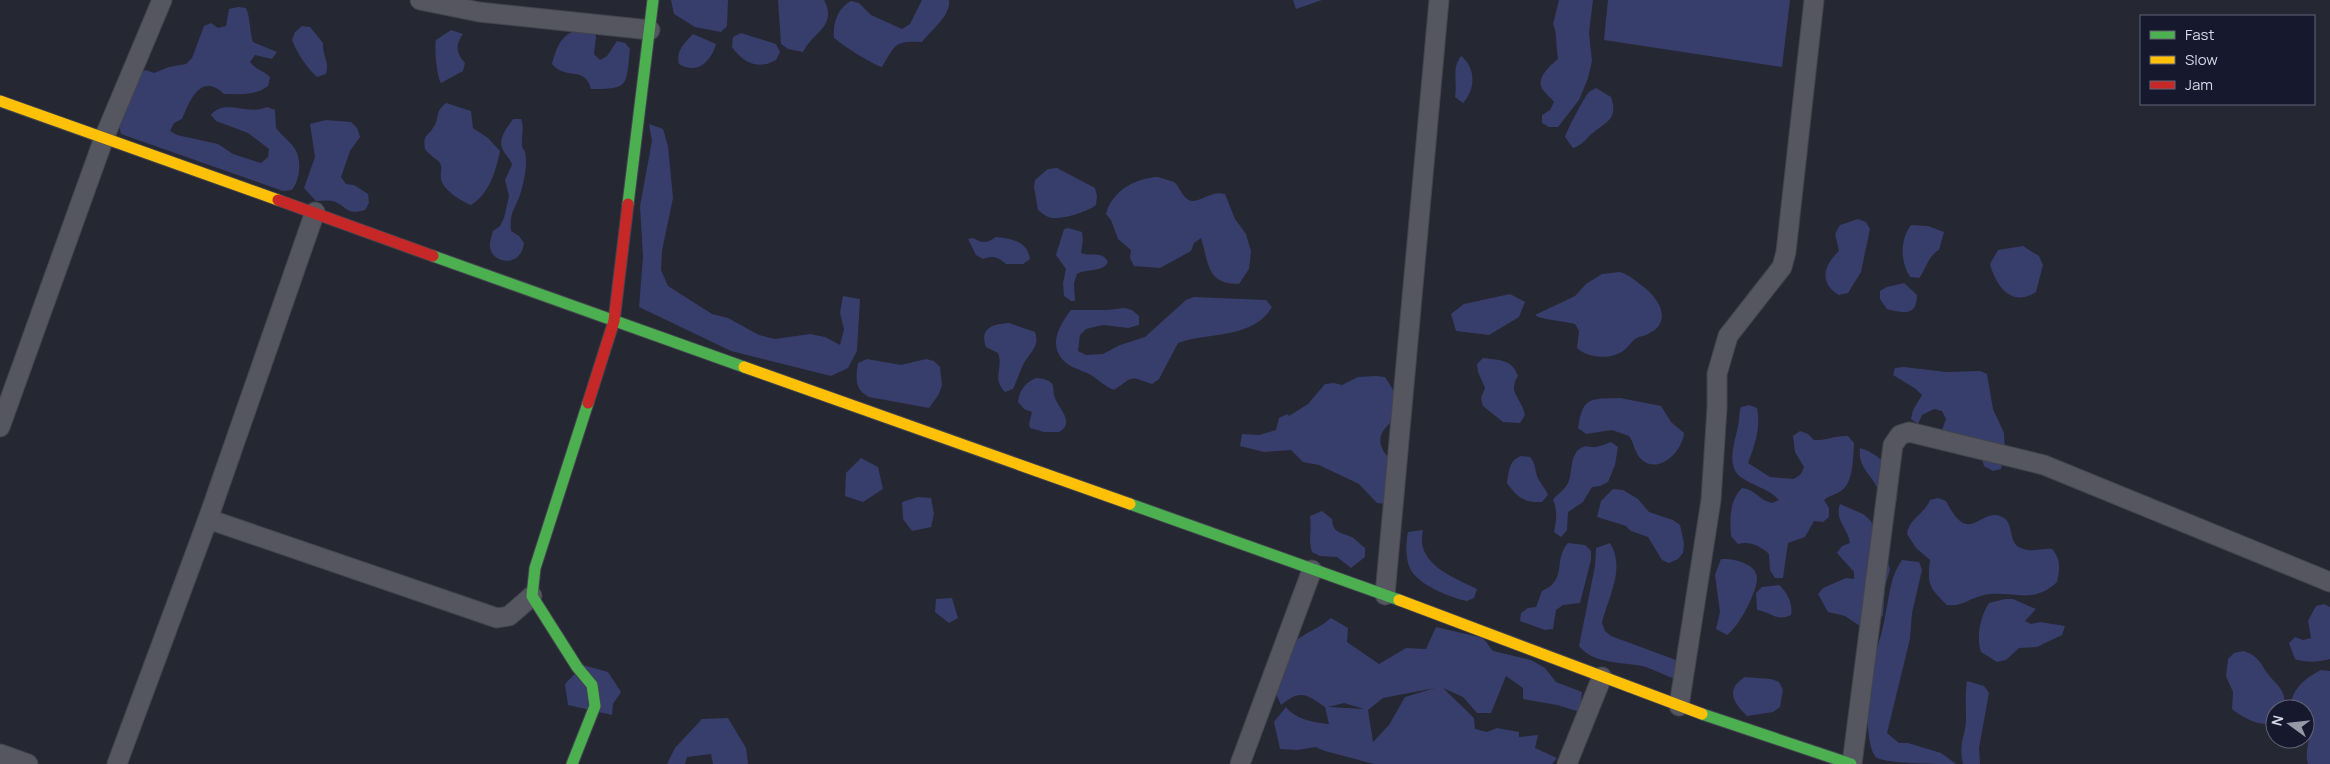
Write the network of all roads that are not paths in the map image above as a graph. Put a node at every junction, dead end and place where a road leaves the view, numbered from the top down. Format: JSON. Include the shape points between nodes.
{"nodes":[{"id":1,"x":162,"y":0,"type":"edge"},
{"id":2,"x":420,"y":0,"type":"edge"},
{"id":3,"x":652,"y":0,"type":"edge"},
{"id":4,"x":1439,"y":0,"type":"edge"},
{"id":5,"x":1814,"y":0,"type":"edge"},
{"id":6,"x":650,"y":30,"type":"junction"},
{"id":7,"x":0,"y":101,"type":"edge"},
{"id":8,"x":104,"y":138,"type":"junction"},
{"id":9,"x":315,"y":212,"type":"junction"},
{"id":10,"x":614,"y":321,"type":"junction"},
{"id":11,"x":0,"y":426,"type":"edge"},
{"id":12,"x":208,"y":519,"type":"junction"},
{"id":13,"x":1312,"y":570,"type":"junction"},
{"id":14,"x":2330,"y":582,"type":"edge"},
{"id":15,"x":1385,"y":595,"type":"junction"},
{"id":16,"x":532,"y":596,"type":"junction"},
{"id":17,"x":1602,"y":677,"type":"junction"},
{"id":18,"x":1679,"y":706,"type":"junction"},
{"id":19,"x":0,"y":754,"type":"edge"},
{"id":20,"x":28,"y":764,"type":"edge"},
{"id":21,"x":117,"y":764,"type":"edge"},
{"id":22,"x":572,"y":764,"type":"edge"},
{"id":23,"x":1240,"y":764,"type":"edge"},
{"id":24,"x":1567,"y":764,"type":"edge"},
{"id":25,"x":1852,"y":764,"type":"edge"}],
"edges":[{"from":1,"to":8,"type":"street"},
{"from":2,"to":6,"type":"street","via":[[479,12]]},
{"from":3,"to":6,"type":"street"},
{"from":4,"to":15,"type":"street"},
{"from":5,"to":18,"type":"street","via":[[1786,252],[1782,267],[1728,336],[1717,374],[1711,500]]},
{"from":6,"to":10,"type":"street"},
{"from":7,"to":8,"type":"street"},
{"from":8,"to":9,"type":"street"},
{"from":8,"to":11,"type":"street"},
{"from":9,"to":10,"type":"street"},
{"from":9,"to":12,"type":"street"},
{"from":10,"to":13,"type":"street"},
{"from":10,"to":16,"type":"street","via":[[535,568]]},
{"from":12,"to":16,"type":"street","via":[[497,618],[509,616]]},
{"from":12,"to":21,"type":"street"},
{"from":13,"to":15,"type":"street"},
{"from":13,"to":23,"type":"street"},
{"from":14,"to":25,"type":"street","via":[[2044,464],[1909,432],[1900,435],[1894,445]]},
{"from":15,"to":17,"type":"street"},
{"from":16,"to":22,"type":"street","via":[[592,685],[596,706]]},
{"from":17,"to":18,"type":"street"},
{"from":17,"to":24,"type":"street"},
{"from":18,"to":25,"type":"street"},
{"from":19,"to":20,"type":"street"}]}
